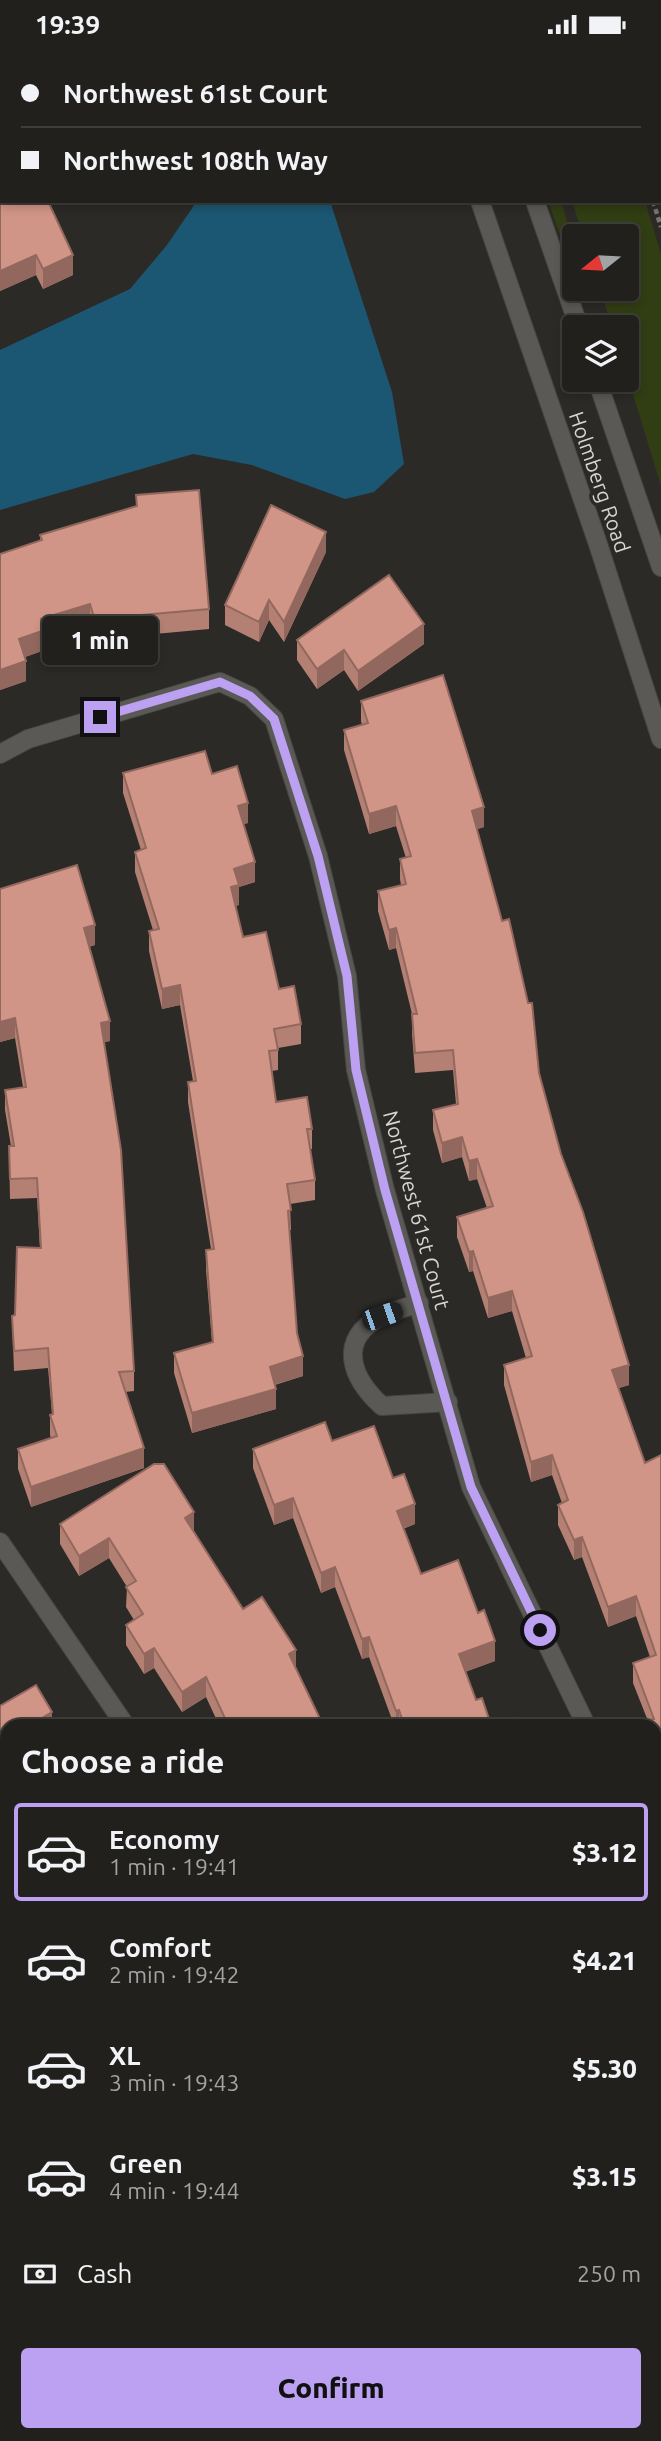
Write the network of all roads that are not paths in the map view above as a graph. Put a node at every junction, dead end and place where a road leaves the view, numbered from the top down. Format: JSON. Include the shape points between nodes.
{"nodes":[{"id":1,"x":481,"y":203,"type":"edge"},
{"id":2,"x":536,"y":203,"type":"edge"},
{"id":3,"x":575,"y":315,"type":"edge"},
{"id":4,"x":601,"y":392,"type":"edge"},
{"id":5,"x":661,"y":567,"type":"edge"},
{"id":6,"x":661,"y":739,"type":"edge"},
{"id":7,"x":0,"y":754,"type":"edge"},
{"id":8,"x":419,"y":1303,"type":"junction"},
{"id":9,"x":448,"y":1402,"type":"junction"},
{"id":10,"x":0,"y":1542,"type":"edge"},
{"id":11,"x":121,"y":1719,"type":"edge"},
{"id":12,"x":583,"y":1719,"type":"edge"}],
"edges":[{"from":1,"to":6,"type":"street","name":"Holmberg Road"},
{"from":2,"to":3,"type":"street"},
{"from":4,"to":5,"type":"street","name":"Holmberg Road"},
{"from":7,"to":8,"type":"street","name":"Northwest 61st Court","via":[[28,739],[220,682],[250,696],[274,719],[318,856],[347,976],[356,1070]]},
{"from":8,"to":9,"type":"street","name":"Northwest 61st Court"},
{"from":8,"to":9,"type":"street","via":[[369,1324],[356,1337],[354,1366],[361,1385],[382,1406]]},
{"from":9,"to":12,"type":"street","name":"Northwest 61st Court","via":[[471,1487]]},
{"from":10,"to":11,"type":"street"}]}
